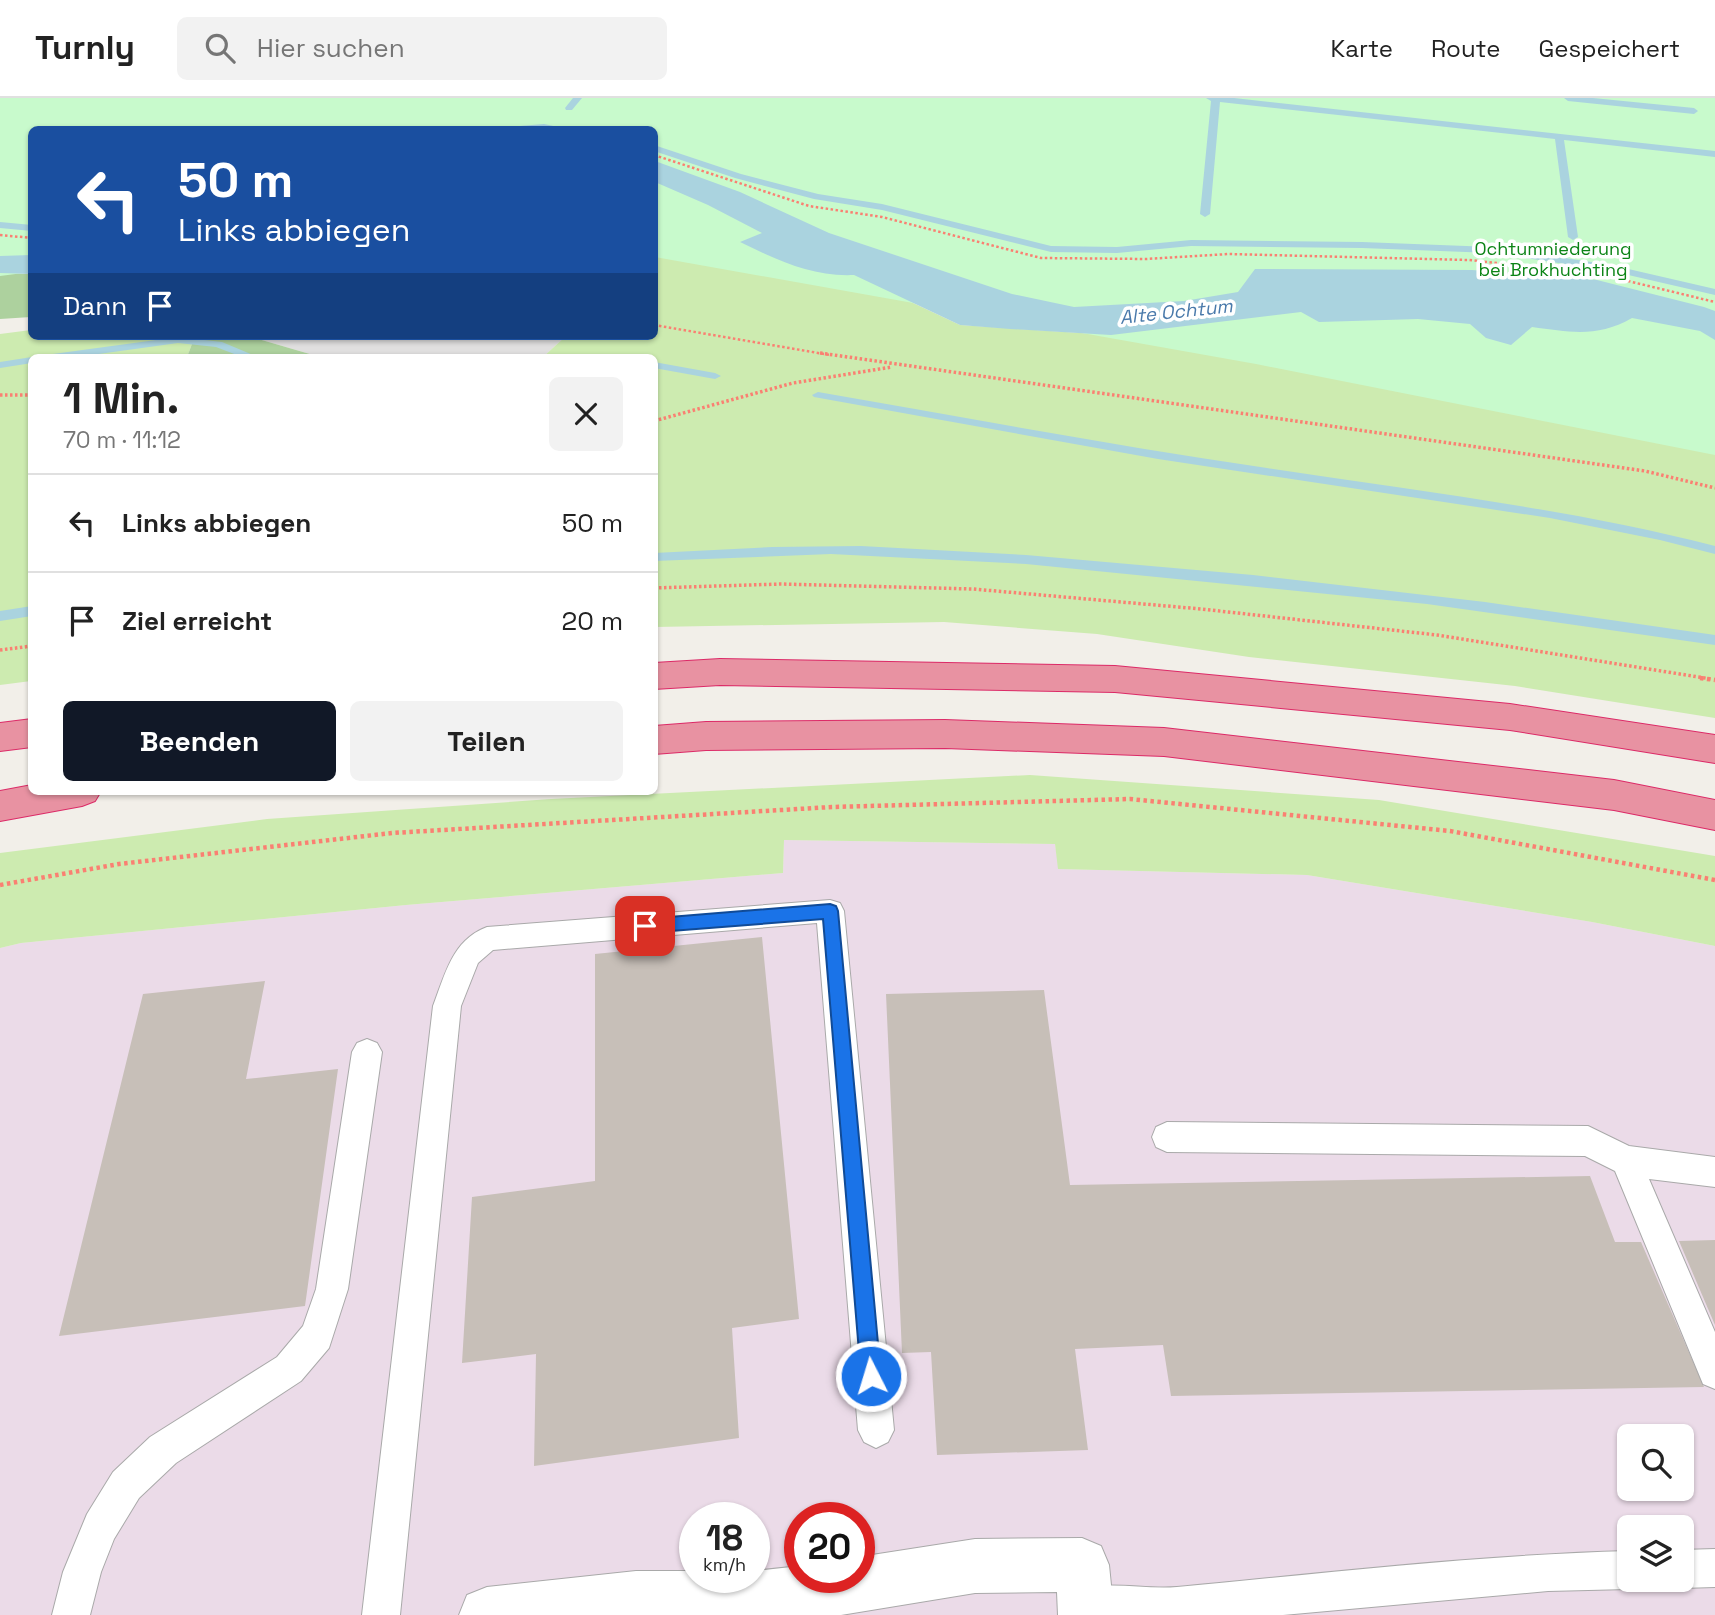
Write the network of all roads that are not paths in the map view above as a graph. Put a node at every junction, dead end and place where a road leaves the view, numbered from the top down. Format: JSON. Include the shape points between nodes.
{"nodes":[{"id":1,"x":658,"y":676,"type":"edge"},
{"id":2,"x":28,"y":734,"type":"edge"},
{"id":3,"x":0,"y":737,"type":"edge"},
{"id":4,"x":658,"y":740,"type":"edge"},
{"id":5,"x":1715,"y":749,"type":"edge"},
{"id":6,"x":62,"y":795,"type":"edge"},
{"id":7,"x":0,"y":807,"type":"edge"},
{"id":8,"x":1715,"y":815,"type":"edge"},
{"id":9,"x":367,"y":1052,"type":"dead end"},
{"id":10,"x":1167,"y":1137,"type":"dead end"},
{"id":11,"x":1626,"y":1161,"type":"junction"},
{"id":12,"x":1715,"y":1172,"type":"edge"},
{"id":13,"x":1715,"y":1372,"type":"edge"},
{"id":14,"x":876,"y":1430,"type":"dead end"},
{"id":15,"x":1715,"y":1568,"type":"edge"},
{"id":16,"x":1694,"y":1569,"type":"edge"},
{"id":17,"x":1617,"y":1570,"type":"edge"},
{"id":18,"x":777,"y":1607,"type":"edge"},
{"id":19,"x":1086,"y":1610,"type":"edge"},
{"id":20,"x":71,"y":1615,"type":"edge"},
{"id":21,"x":381,"y":1615,"type":"edge"},
{"id":22,"x":486,"y":1615,"type":"edge"}],
"edges":[{"from":1,"to":5,"type":"highway","via":[[720,672],[1115,679],[1510,717]]},
{"from":2,"to":3,"type":"highway"},
{"from":4,"to":8,"type":"highway","via":[[945,734],[1164,742],[1614,794]]},
{"from":6,"to":7,"type":"highway"},
{"from":9,"to":20,"type":"lane","via":[[332,1289],[317,1336],[289,1369],[163,1450],[126,1485],[100,1527]]},
{"from":10,"to":11,"type":"lane","via":[[1588,1141]]},
{"from":11,"to":12,"type":"lane"},
{"from":11,"to":13,"type":"lane"},
{"from":14,"to":21,"type":"lane","via":[[830,911],[487,939],[467,955],[447,1006]]},
{"from":15,"to":16,"type":"lane"},
{"from":17,"to":19,"type":"lane"},
{"from":18,"to":19,"type":"street","via":[[975,1566],[1082,1565]]},
{"from":18,"to":22,"type":"street","via":[[636,1599]]}]}
